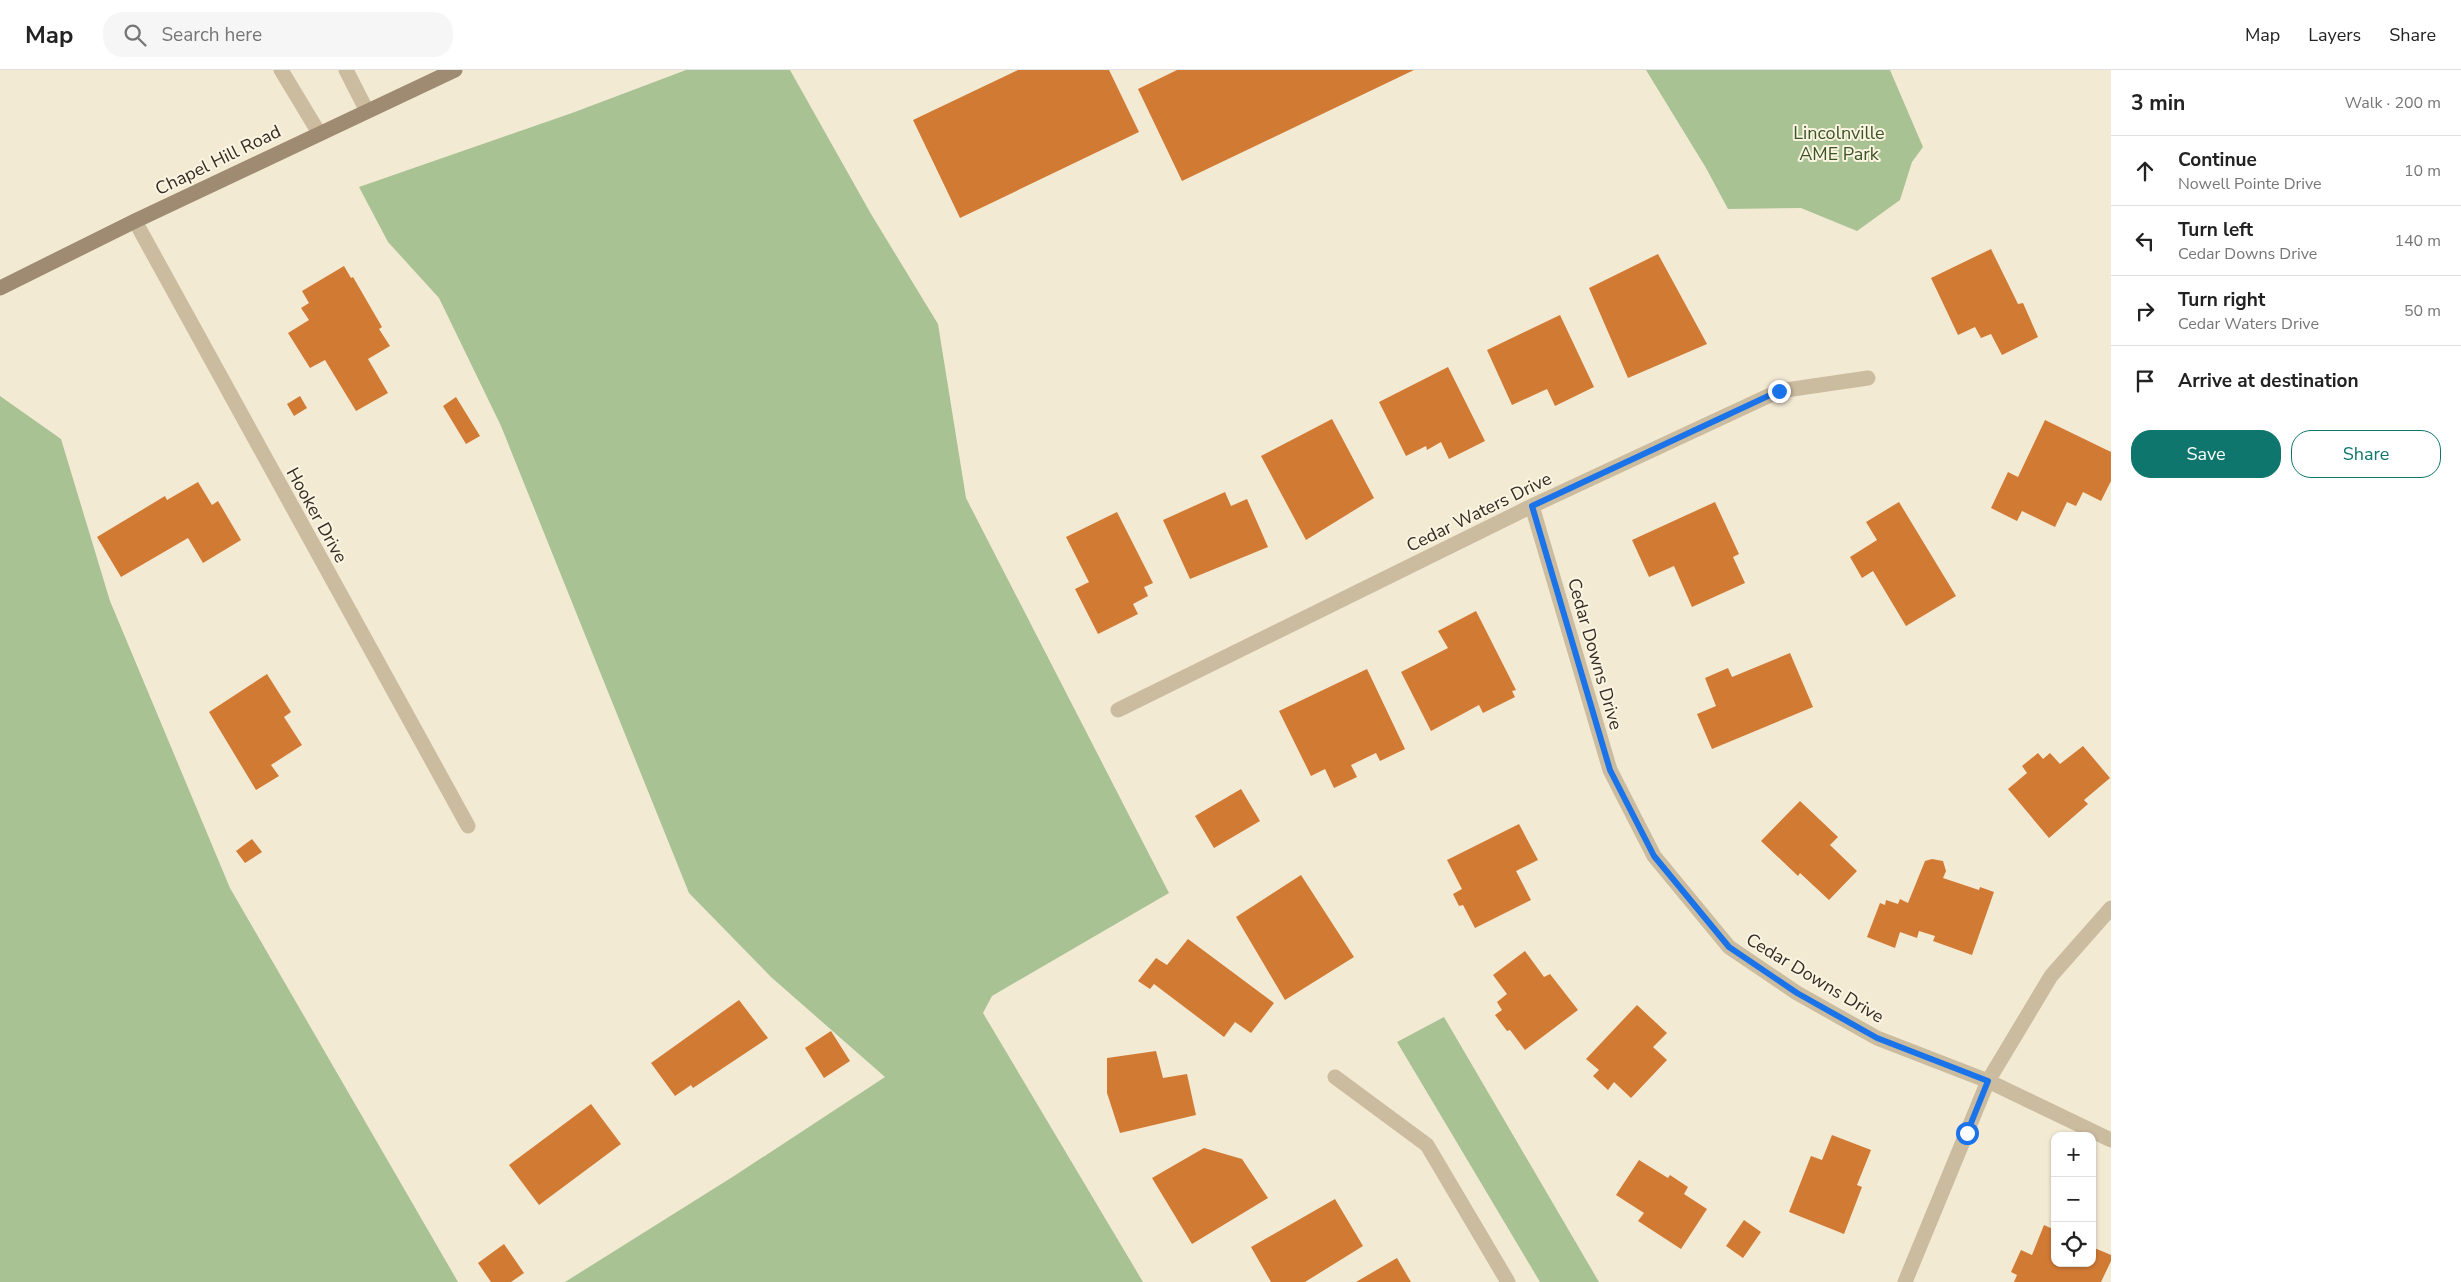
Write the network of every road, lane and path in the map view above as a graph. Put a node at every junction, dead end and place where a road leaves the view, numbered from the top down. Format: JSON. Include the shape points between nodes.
{"nodes":[{"id":1,"x":281,"y":70,"type":"edge"},
{"id":2,"x":346,"y":70,"type":"edge"},
{"id":3,"x":455,"y":70,"type":"edge"},
{"id":4,"x":367,"y":111,"type":"junction"},
{"id":5,"x":319,"y":133,"type":"junction"},
{"id":6,"x":135,"y":221,"type":"junction"},
{"id":7,"x":0,"y":288,"type":"edge"},
{"id":8,"x":1868,"y":378,"type":"dead end"},
{"id":9,"x":1532,"y":506,"type":"junction"},
{"id":10,"x":1118,"y":710,"type":"dead end"},
{"id":11,"x":468,"y":826,"type":"dead end"},
{"id":12,"x":2111,"y":908,"type":"edge"},
{"id":13,"x":1335,"y":1077,"type":"dead end"},
{"id":14,"x":1988,"y":1081,"type":"junction"},
{"id":15,"x":2111,"y":1140,"type":"edge"},
{"id":16,"x":1508,"y":1282,"type":"edge"},
{"id":17,"x":1905,"y":1282,"type":"edge"}],
"edges":[{"from":1,"to":5,"type":"street"},
{"from":2,"to":4,"type":"street"},
{"from":3,"to":4,"type":"main road","name":"Chapel Hill Road"},
{"from":4,"to":5,"type":"main road","name":"Chapel Hill Road"},
{"from":5,"to":6,"type":"main road","name":"Chapel Hill Road"},
{"from":6,"to":7,"type":"main road","name":"Chapel Hill Road"},
{"from":6,"to":11,"type":"street","name":"Hooker Drive"},
{"from":8,"to":9,"type":"street","name":"Cedar Waters Drive","via":[[1779,391]]},
{"from":9,"to":10,"type":"street","name":"Cedar Waters Drive"},
{"from":9,"to":14,"type":"street","name":"Cedar Downs Drive","via":[[1610,770],[1654,856],[1729,947],[1797,993],[1877,1038]]},
{"from":12,"to":14,"type":"street","via":[[2051,976]]},
{"from":13,"to":16,"type":"street","via":[[1427,1145]]},
{"from":14,"to":15,"type":"street","name":"Cedar Downs Drive"},
{"from":14,"to":17,"type":"street"}]}
